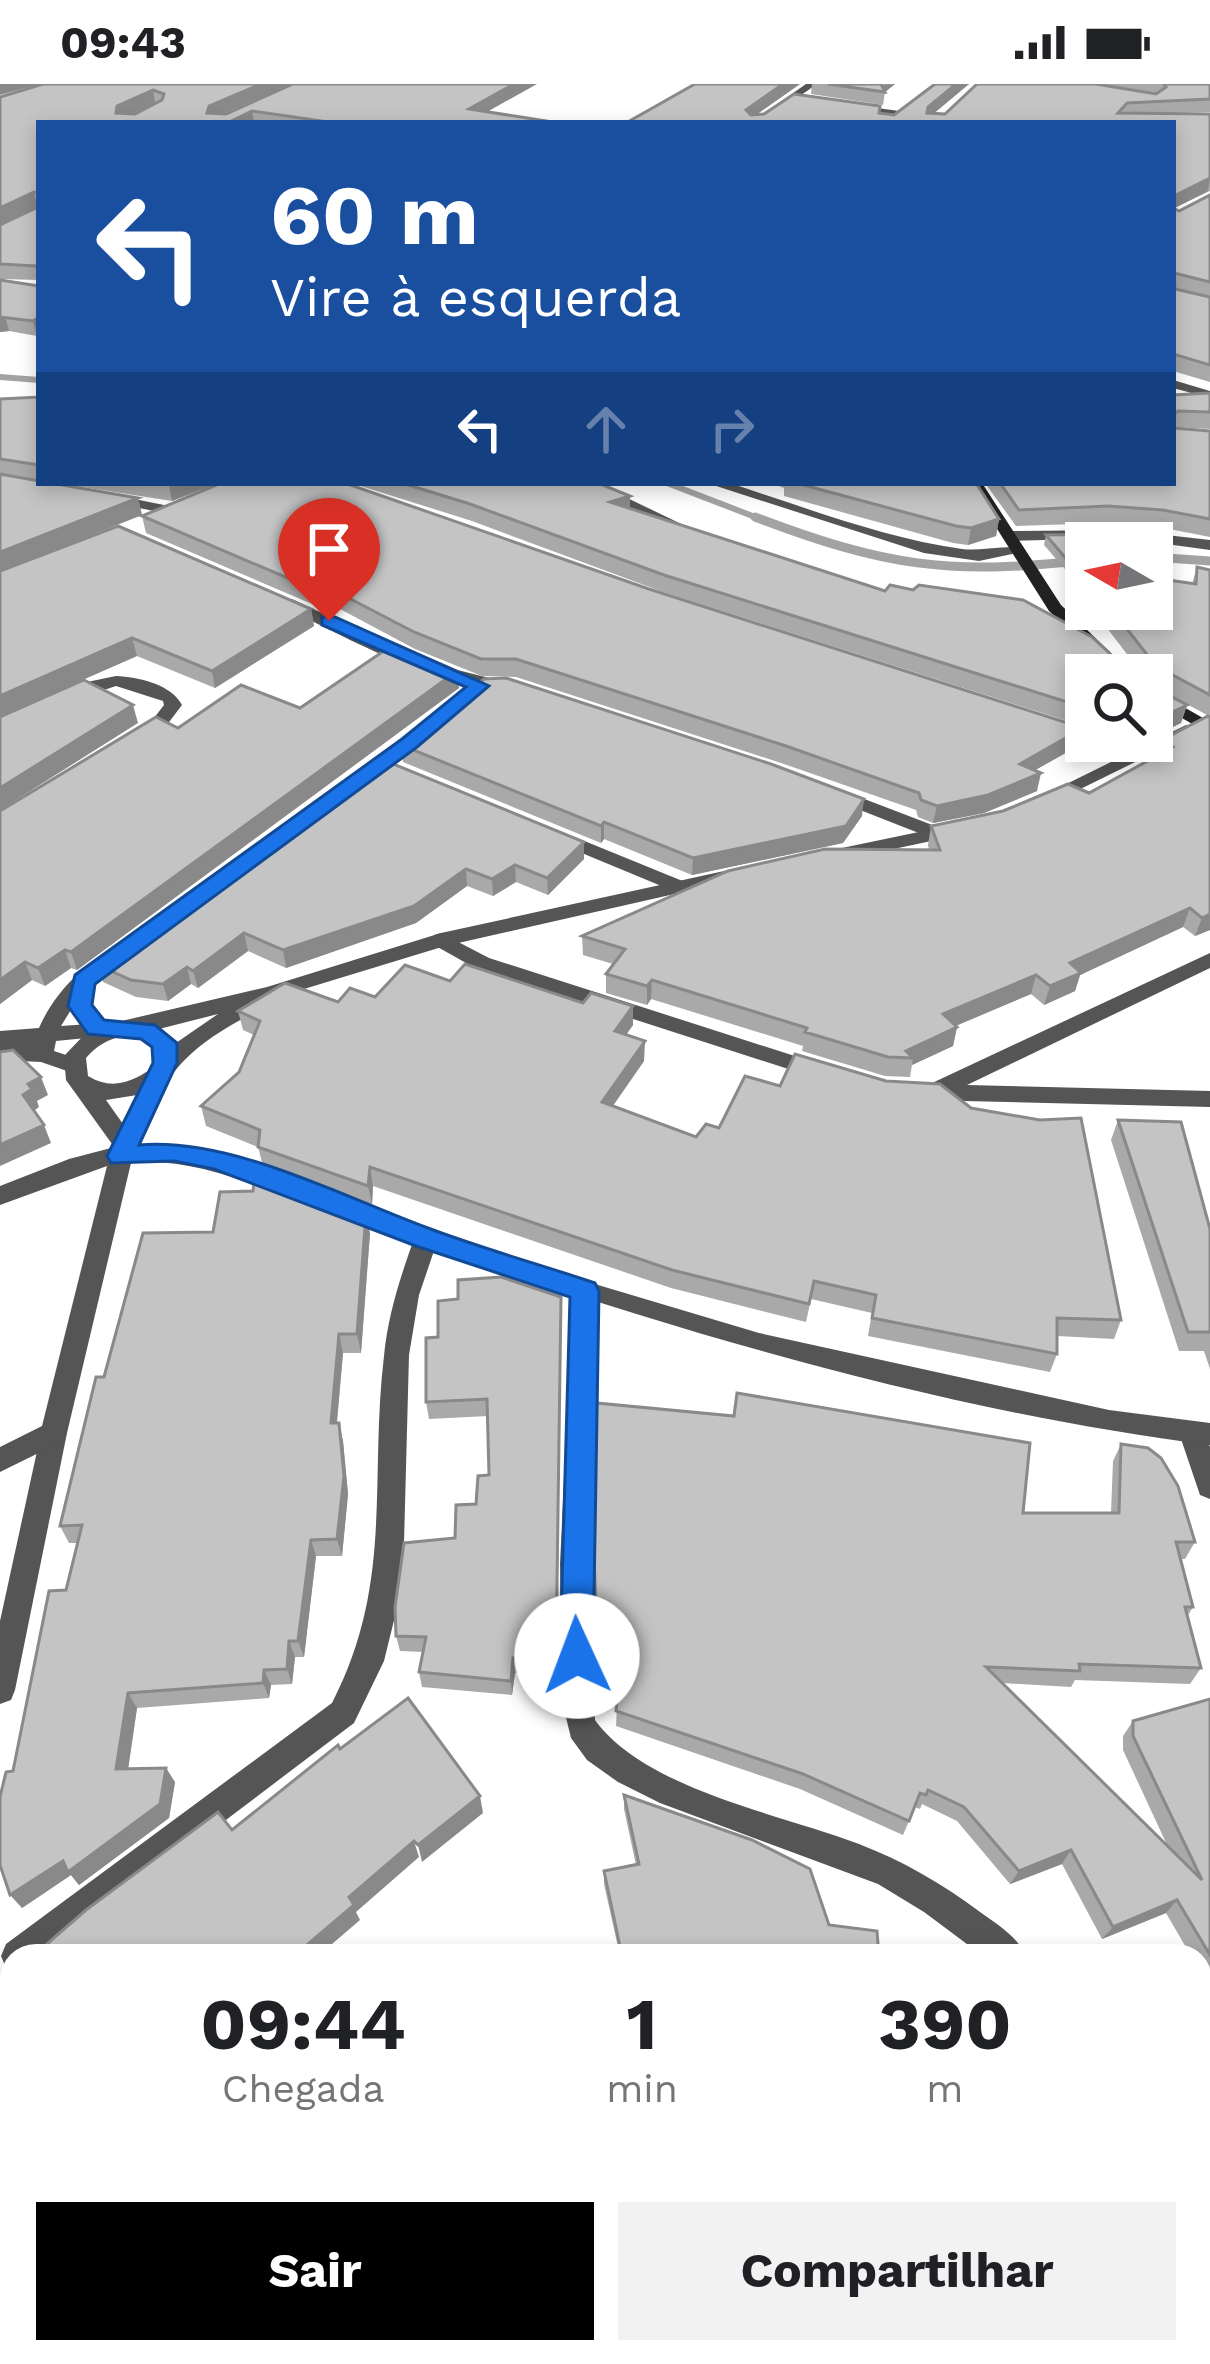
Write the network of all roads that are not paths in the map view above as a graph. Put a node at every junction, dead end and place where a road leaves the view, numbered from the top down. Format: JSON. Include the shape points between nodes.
{"nodes":[{"id":1,"x":812,"y":84,"type":"edge"},
{"id":2,"x":910,"y":84,"type":"edge"},
{"id":3,"x":935,"y":86,"type":"edge"},
{"id":4,"x":792,"y":99,"type":"junction"},
{"id":5,"x":813,"y":102,"type":"edge"},
{"id":6,"x":835,"y":105,"type":"edge"},
{"id":7,"x":898,"y":114,"type":"junction"},
{"id":8,"x":759,"y":120,"type":"edge"},
{"id":9,"x":890,"y":120,"type":"edge"},
{"id":10,"x":1176,"y":385,"type":"edge"},
{"id":11,"x":1209,"y":395,"type":"edge"},
{"id":12,"x":1176,"y":400,"type":"edge"},
{"id":13,"x":591,"y":486,"type":"edge"},
{"id":14,"x":724,"y":486,"type":"edge"},
{"id":15,"x":977,"y":486,"type":"edge"},
{"id":16,"x":88,"y":493,"type":"edge"},
{"id":17,"x":191,"y":504,"type":"edge"},
{"id":18,"x":174,"y":512,"type":"junction"},
{"id":19,"x":140,"y":526,"type":"edge"},
{"id":20,"x":707,"y":538,"type":"edge"},
{"id":21,"x":1210,"y":545,"type":"edge"},
{"id":22,"x":1016,"y":548,"type":"junction"},
{"id":23,"x":266,"y":594,"type":"edge"},
{"id":24,"x":1032,"y":608,"type":"edge"},
{"id":25,"x":1058,"y":610,"type":"junction"},
{"id":26,"x":1104,"y":654,"type":"edge"},
{"id":27,"x":479,"y":686,"type":"junction"},
{"id":28,"x":532,"y":693,"type":"edge"},
{"id":29,"x":1173,"y":707,"type":"edge"},
{"id":30,"x":41,"y":708,"type":"edge"},
{"id":31,"x":1204,"y":726,"type":"edge"},
{"id":32,"x":1173,"y":740,"type":"edge"},
{"id":33,"x":120,"y":747,"type":"edge"},
{"id":34,"x":1124,"y":762,"type":"edge"},
{"id":35,"x":381,"y":764,"type":"junction"},
{"id":36,"x":402,"y":772,"type":"edge"},
{"id":37,"x":818,"y":788,"type":"edge"},
{"id":38,"x":343,"y":791,"type":"edge"},
{"id":39,"x":1033,"y":805,"type":"edge"},
{"id":40,"x":990,"y":821,"type":"edge"},
{"id":41,"x":530,"y":825,"type":"edge"},
{"id":42,"x":940,"y":835,"type":"junction"},
{"id":43,"x":809,"y":860,"type":"edge"},
{"id":44,"x":765,"y":869,"type":"edge"},
{"id":45,"x":678,"y":886,"type":"junction"},
{"id":46,"x":441,"y":940,"type":"junction"},
{"id":47,"x":137,"y":942,"type":"edge"},
{"id":48,"x":1210,"y":960,"type":"edge"},
{"id":49,"x":84,"y":981,"type":"junction"},
{"id":50,"x":272,"y":993,"type":"junction"},
{"id":51,"x":116,"y":1028,"type":"junction"},
{"id":52,"x":0,"y":1038,"type":"edge"},
{"id":53,"x":44,"y":1043,"type":"junction"},
{"id":54,"x":0,"y":1052,"type":"edge"},
{"id":55,"x":162,"y":1068,"type":"junction"},
{"id":56,"x":78,"y":1075,"type":"junction"},
{"id":57,"x":833,"y":1076,"type":"edge"},
{"id":58,"x":1210,"y":1099,"type":"edge"},
{"id":59,"x":122,"y":1149,"type":"junction"},
{"id":60,"x":0,"y":1196,"type":"edge"},
{"id":61,"x":426,"y":1239,"type":"junction"},
{"id":62,"x":585,"y":1291,"type":"junction"},
{"id":63,"x":54,"y":1433,"type":"junction"},
{"id":64,"x":1201,"y":1434,"type":"edge"},
{"id":65,"x":0,"y":1460,"type":"edge"},
{"id":66,"x":1210,"y":1487,"type":"edge"},
{"id":67,"x":0,"y":1690,"type":"edge"},
{"id":68,"x":34,"y":1944,"type":"edge"},
{"id":69,"x":995,"y":1944,"type":"edge"}],
"edges":[{"from":1,"to":4,"type":"street"},
{"from":2,"to":3,"type":"street"},
{"from":3,"to":7,"type":"street"},
{"from":4,"to":5,"type":"street"},
{"from":4,"to":8,"type":"street"},
{"from":6,"to":7,"type":"street"},
{"from":7,"to":9,"type":"street"},
{"from":10,"to":11,"type":"street"},
{"from":11,"to":12,"type":"street"},
{"from":13,"to":20,"type":"street"},
{"from":14,"to":22,"type":"street","via":[[924,548],[979,556]]},
{"from":15,"to":22,"type":"main road"},
{"from":16,"to":18,"type":"street"},
{"from":17,"to":18,"type":"street"},
{"from":18,"to":19,"type":"street"},
{"from":21,"to":22,"type":"street","via":[[1122,534]]},
{"from":22,"to":25,"type":"main road"},
{"from":23,"to":27,"type":"street"},
{"from":24,"to":25,"type":"street"},
{"from":25,"to":26,"type":"main road"},
{"from":27,"to":28,"type":"street"},
{"from":27,"to":35,"type":"street"},
{"from":29,"to":31,"type":"main road"},
{"from":30,"to":33,"type":"street","via":[[110,678],[170,698],[166,716]]},
{"from":31,"to":32,"type":"street"},
{"from":34,"to":39,"type":"street"},
{"from":35,"to":36,"type":"street"},
{"from":35,"to":38,"type":"street"},
{"from":37,"to":42,"type":"street"},
{"from":40,"to":42,"type":"street"},
{"from":41,"to":45,"type":"street"},
{"from":42,"to":43,"type":"street"},
{"from":44,"to":45,"type":"street"},
{"from":45,"to":46,"type":"street"},
{"from":46,"to":50,"type":"street"},
{"from":46,"to":57,"type":"street","via":[[524,978]]},
{"from":47,"to":49,"type":"street"},
{"from":48,"to":58,"type":"street","via":[[919,1092]]},
{"from":49,"to":51,"type":"street","via":[[80,1006]]},
{"from":49,"to":53,"type":"street","via":[[64,998]]},
{"from":50,"to":51,"type":"street"},
{"from":50,"to":55,"type":"street","via":[[205,1030]]},
{"from":51,"to":53,"type":"street"},
{"from":51,"to":55,"type":"street","via":[[157,1036],[165,1043]]},
{"from":51,"to":56,"type":"street","via":[[92,1038]]},
{"from":52,"to":53,"type":"street"},
{"from":53,"to":54,"type":"street"},
{"from":53,"to":56,"type":"street"},
{"from":55,"to":56,"type":"street","via":[[122,1092]]},
{"from":55,"to":59,"type":"street"},
{"from":56,"to":59,"type":"street"},
{"from":59,"to":60,"type":"street"},
{"from":59,"to":61,"type":"street","via":[[196,1155]]},
{"from":59,"to":63,"type":"street"},
{"from":61,"to":62,"type":"street"},
{"from":61,"to":68,"type":"street","via":[[399,1350],[383,1609],[361,1687],[343,1713]]},
{"from":62,"to":64,"type":"street","via":[[759,1343]]},
{"from":62,"to":69,"type":"street","via":[[574,1620],[581,1727],[624,1770],[889,1873]]},
{"from":63,"to":65,"type":"street"},
{"from":63,"to":67,"type":"street"},
{"from":64,"to":66,"type":"street"}]}
